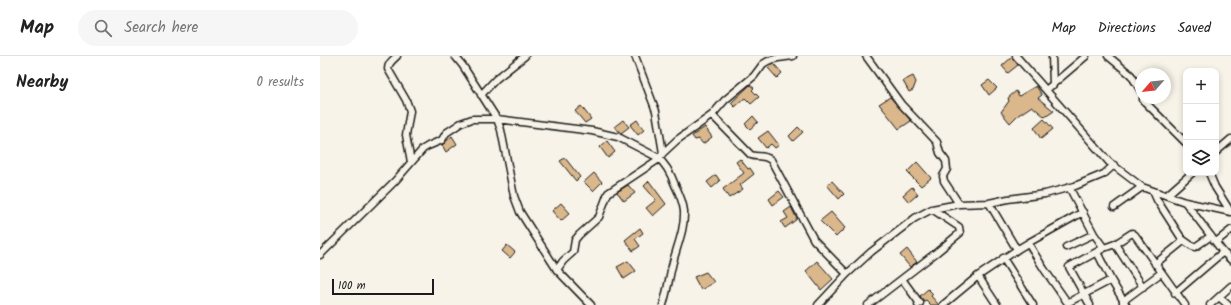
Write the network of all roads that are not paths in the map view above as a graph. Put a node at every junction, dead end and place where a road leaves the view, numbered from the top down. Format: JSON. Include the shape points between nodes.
{"nodes":[{"id":1,"x":397,"y":56,"type":"edge"},
{"id":2,"x":455,"y":56,"type":"edge"},
{"id":3,"x":525,"y":56,"type":"edge"},
{"id":4,"x":635,"y":56,"type":"edge"},
{"id":5,"x":793,"y":56,"type":"edge"},
{"id":6,"x":866,"y":56,"type":"edge"},
{"id":7,"x":1016,"y":56,"type":"edge"},
{"id":8,"x":1052,"y":56,"type":"edge"},
{"id":9,"x":1086,"y":56,"type":"edge"},
{"id":10,"x":1108,"y":56,"type":"edge"},
{"id":11,"x":1135,"y":81,"type":"edge"},
{"id":12,"x":1053,"y":85,"type":"junction"},
{"id":13,"x":1046,"y":90,"type":"junction"},
{"id":14,"x":481,"y":95,"type":"junction"},
{"id":15,"x":1147,"y":104,"type":"edge"},
{"id":16,"x":712,"y":115,"type":"junction"},
{"id":17,"x":497,"y":119,"type":"junction"},
{"id":18,"x":1231,"y":139,"type":"edge"},
{"id":19,"x":1183,"y":140,"type":"edge"},
{"id":20,"x":1219,"y":149,"type":"edge"},
{"id":21,"x":661,"y":156,"type":"junction"},
{"id":22,"x":411,"y":162,"type":"junction"},
{"id":23,"x":1114,"y":165,"type":"junction"},
{"id":24,"x":1189,"y":176,"type":"edge"},
{"id":25,"x":1210,"y":176,"type":"edge"},
{"id":26,"x":1069,"y":187,"type":"junction"},
{"id":27,"x":1142,"y":187,"type":"junction"},
{"id":28,"x":1153,"y":191,"type":"junction"},
{"id":29,"x":1167,"y":195,"type":"junction"},
{"id":30,"x":1185,"y":202,"type":"junction"},
{"id":31,"x":989,"y":203,"type":"junction"},
{"id":32,"x":959,"y":204,"type":"junction"},
{"id":33,"x":1114,"y":207,"type":"dead end"},
{"id":34,"x":932,"y":209,"type":"junction"},
{"id":35,"x":1083,"y":212,"type":"junction"},
{"id":36,"x":1230,"y":212,"type":"edge"},
{"id":37,"x":1231,"y":230,"type":"edge"},
{"id":38,"x":1094,"y":234,"type":"junction"},
{"id":39,"x":1211,"y":236,"type":"junction"},
{"id":40,"x":1182,"y":239,"type":"junction"},
{"id":41,"x":1216,"y":242,"type":"junction"},
{"id":42,"x":1028,"y":243,"type":"junction"},
{"id":43,"x":1115,"y":244,"type":"junction"},
{"id":44,"x":1066,"y":247,"type":"dead end"},
{"id":45,"x":1104,"y":248,"type":"junction"},
{"id":46,"x":1018,"y":249,"type":"junction"},
{"id":47,"x":1097,"y":252,"type":"junction"},
{"id":48,"x":1223,"y":252,"type":"junction"},
{"id":49,"x":320,"y":255,"type":"edge"},
{"id":50,"x":1003,"y":258,"type":"junction"},
{"id":51,"x":1231,"y":260,"type":"edge"},
{"id":52,"x":1155,"y":264,"type":"junction"},
{"id":53,"x":557,"y":270,"type":"junction"},
{"id":54,"x":1161,"y":273,"type":"junction"},
{"id":55,"x":847,"y":274,"type":"junction"},
{"id":56,"x":978,"y":276,"type":"junction"},
{"id":57,"x":902,"y":279,"type":"junction"},
{"id":58,"x":1110,"y":280,"type":"junction"},
{"id":59,"x":1143,"y":286,"type":"junction"},
{"id":60,"x":1231,"y":286,"type":"edge"},
{"id":61,"x":1084,"y":293,"type":"junction"},
{"id":62,"x":1175,"y":293,"type":"junction"},
{"id":63,"x":579,"y":294,"type":"junction"},
{"id":64,"x":1219,"y":297,"type":"junction"},
{"id":65,"x":1066,"y":303,"type":"edge"},
{"id":66,"x":821,"y":304,"type":"edge"},
{"id":67,"x":994,"y":304,"type":"edge"},
{"id":68,"x":1124,"y":304,"type":"edge"},
{"id":69,"x":583,"y":305,"type":"edge"},
{"id":70,"x":591,"y":305,"type":"edge"},
{"id":71,"x":662,"y":305,"type":"edge"},
{"id":72,"x":868,"y":305,"type":"edge"},
{"id":73,"x":918,"y":305,"type":"edge"},
{"id":74,"x":943,"y":305,"type":"edge"},
{"id":75,"x":1033,"y":305,"type":"edge"},
{"id":76,"x":1090,"y":305,"type":"edge"},
{"id":77,"x":1185,"y":305,"type":"edge"},
{"id":78,"x":1210,"y":305,"type":"edge"},
{"id":79,"x":1228,"y":305,"type":"edge"}],
"edges":[{"from":1,"to":22,"type":"street","via":[[388,65],[388,69],[410,111],[406,135]]},
{"from":2,"to":14,"type":"street"},
{"from":3,"to":14,"type":"street","via":[[496,79]]},
{"from":4,"to":21,"type":"street","via":[[656,111]]},
{"from":5,"to":16,"type":"street","via":[[763,64],[754,76],[725,100]]},
{"from":6,"to":32,"type":"street","via":[[901,104],[937,142],[946,161],[944,181]]},
{"from":7,"to":13,"type":"street"},
{"from":8,"to":12,"type":"street"},
{"from":9,"to":12,"type":"street"},
{"from":10,"to":11,"type":"street"},
{"from":12,"to":13,"type":"street"},
{"from":13,"to":23,"type":"street"},
{"from":14,"to":17,"type":"street"},
{"from":15,"to":19,"type":"street"},
{"from":16,"to":21,"type":"street","via":[[677,140]]},
{"from":16,"to":55,"type":"street","via":[[751,155],[762,155],[771,160],[814,240]]},
{"from":17,"to":21,"type":"street","via":[[592,131],[618,137]]},
{"from":17,"to":22,"type":"street","via":[[472,119],[461,123],[446,133],[442,140],[428,146]]},
{"from":17,"to":53,"type":"street","via":[[516,205]]},
{"from":18,"to":20,"type":"street"},
{"from":21,"to":53,"type":"street","via":[[608,193],[599,218],[579,235],[575,240],[573,252]]},
{"from":21,"to":71,"type":"street","via":[[674,181],[684,211],[680,241]]},
{"from":22,"to":49,"type":"street"},
{"from":23,"to":26,"type":"street","via":[[1104,174]]},
{"from":23,"to":27,"type":"street"},
{"from":24,"to":29,"type":"street"},
{"from":25,"to":36,"type":"street"},
{"from":26,"to":31,"type":"street"},
{"from":26,"to":35,"type":"street"},
{"from":27,"to":28,"type":"street"},
{"from":27,"to":33,"type":"street"},
{"from":28,"to":29,"type":"street"},
{"from":28,"to":40,"type":"street","via":[[1156,200]]},
{"from":29,"to":30,"type":"street"},
{"from":30,"to":36,"type":"street"},
{"from":30,"to":39,"type":"street"},
{"from":31,"to":32,"type":"street"},
{"from":31,"to":46,"type":"street"},
{"from":32,"to":34,"type":"street"},
{"from":34,"to":55,"type":"street","via":[[914,218]]},
{"from":34,"to":57,"type":"street","via":[[959,227],[960,233]]},
{"from":35,"to":38,"type":"street"},
{"from":35,"to":42,"type":"street"},
{"from":37,"to":41,"type":"street"},
{"from":38,"to":44,"type":"street"},
{"from":38,"to":45,"type":"street"},
{"from":39,"to":40,"type":"street","via":[[1195,246]]},
{"from":39,"to":41,"type":"street"},
{"from":40,"to":52,"type":"street","via":[[1181,243]]},
{"from":41,"to":48,"type":"street"},
{"from":42,"to":46,"type":"street"},
{"from":42,"to":65,"type":"street"},
{"from":43,"to":45,"type":"street"},
{"from":43,"to":52,"type":"street","via":[[1132,233]]},
{"from":43,"to":59,"type":"street"},
{"from":45,"to":47,"type":"street"},
{"from":46,"to":50,"type":"street"},
{"from":47,"to":58,"type":"street"},
{"from":47,"to":61,"type":"street","via":[[1068,268]]},
{"from":48,"to":51,"type":"street"},
{"from":48,"to":62,"type":"street"},
{"from":50,"to":56,"type":"street"},
{"from":50,"to":75,"type":"street"},
{"from":52,"to":54,"type":"street"},
{"from":53,"to":63,"type":"street"},
{"from":54,"to":59,"type":"street"},
{"from":54,"to":62,"type":"street"},
{"from":55,"to":66,"type":"street"},
{"from":56,"to":67,"type":"street"},
{"from":56,"to":74,"type":"street"},
{"from":57,"to":72,"type":"street"},
{"from":57,"to":73,"type":"street","via":[[920,304]]},
{"from":58,"to":61,"type":"street"},
{"from":58,"to":68,"type":"street"},
{"from":59,"to":68,"type":"street"},
{"from":60,"to":64,"type":"street"},
{"from":61,"to":65,"type":"street"},
{"from":61,"to":76,"type":"street"},
{"from":62,"to":77,"type":"street"},
{"from":63,"to":69,"type":"street"},
{"from":63,"to":70,"type":"street"},
{"from":64,"to":78,"type":"street"},
{"from":64,"to":79,"type":"street"}]}
